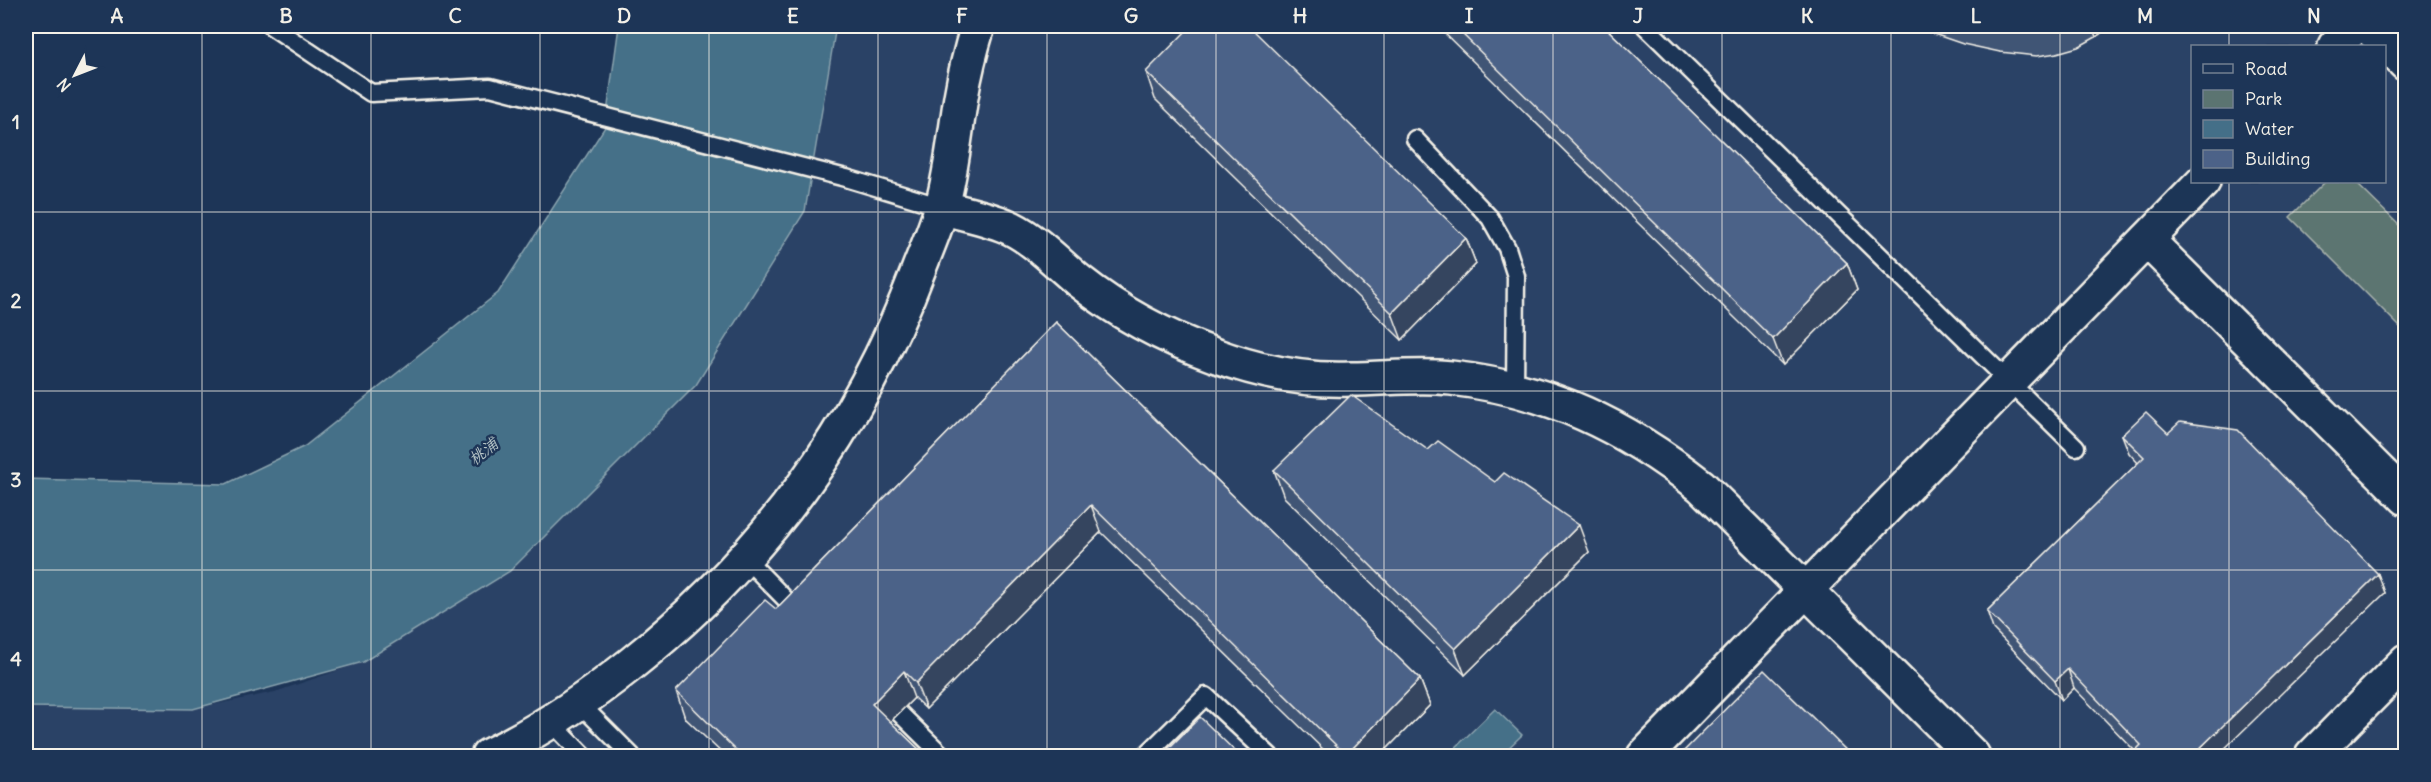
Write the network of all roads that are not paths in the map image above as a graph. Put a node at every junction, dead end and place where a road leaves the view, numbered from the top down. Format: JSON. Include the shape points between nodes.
{"nodes":[{"id":1,"x":271,"y":26,"type":"edge"},
{"id":2,"x":978,"y":26,"type":"edge"},
{"id":3,"x":1645,"y":26,"type":"edge"},
{"id":4,"x":2355,"y":26,"type":"edge"},
{"id":5,"x":2368,"y":26,"type":"edge"},
{"id":6,"x":2336,"y":45,"type":"edge"},
{"id":7,"x":2406,"y":64,"type":"edge"},
{"id":8,"x":1415,"y":139,"type":"dead end"},
{"id":9,"x":2203,"y":183,"type":"edge"},
{"id":10,"x":942,"y":207,"type":"junction"},
{"id":11,"x":2146,"y":240,"type":"junction"},
{"id":12,"x":2009,"y":382,"type":"junction"},
{"id":13,"x":1515,"y":390,"type":"junction"},
{"id":14,"x":2076,"y":447,"type":"dead end"},
{"id":15,"x":2406,"y":498,"type":"edge"},
{"id":16,"x":745,"y":558,"type":"junction"},
{"id":17,"x":1805,"y":590,"type":"junction"},
{"id":18,"x":811,"y":624,"type":"edge"},
{"id":19,"x":2406,"y":661,"type":"edge"},
{"id":20,"x":877,"y":690,"type":"edge"},
{"id":21,"x":578,"y":702,"type":"junction"},
{"id":22,"x":550,"y":721,"type":"junction"},
{"id":23,"x":488,"y":756,"type":"edge"},
{"id":24,"x":584,"y":756,"type":"edge"},
{"id":25,"x":632,"y":756,"type":"edge"},
{"id":26,"x":943,"y":756,"type":"edge"},
{"id":27,"x":1145,"y":756,"type":"edge"},
{"id":28,"x":1270,"y":756,"type":"edge"},
{"id":29,"x":1644,"y":756,"type":"edge"},
{"id":30,"x":1973,"y":756,"type":"edge"},
{"id":31,"x":2312,"y":756,"type":"edge"}],
"edges":[{"from":1,"to":10,"type":"lane","via":[[371,93],[490,87],[846,178]]},
{"from":2,"to":10,"type":"street","via":[[961,96]]},
{"from":3,"to":12,"type":"lane"},
{"from":4,"to":6,"type":"street"},
{"from":5,"to":7,"type":"street"},
{"from":8,"to":13,"type":"lane","via":[[1490,218],[1507,248],[1515,276]]},
{"from":9,"to":11,"type":"street"},
{"from":10,"to":13,"type":"street","via":[[1011,228],[1121,310],[1213,355],[1304,377],[1451,378]]},
{"from":10,"to":16,"type":"street","via":[[887,346],[858,402],[795,498]]},
{"from":11,"to":12,"type":"street"},
{"from":11,"to":15,"type":"street"},
{"from":12,"to":14,"type":"lane"},
{"from":12,"to":17,"type":"street"},
{"from":13,"to":17,"type":"street","via":[[1588,414],[1663,457],[1701,486]]},
{"from":16,"to":18,"type":"lane"},
{"from":16,"to":21,"type":"street","via":[[655,645]]},
{"from":17,"to":29,"type":"street"},
{"from":17,"to":30,"type":"street"},
{"from":19,"to":31,"type":"street"},
{"from":20,"to":26,"type":"lane"},
{"from":21,"to":22,"type":"street"},
{"from":21,"to":25,"type":"lane"},
{"from":22,"to":23,"type":"street"},
{"from":22,"to":24,"type":"lane"},
{"from":27,"to":28,"type":"lane","via":[[1206,696]]}]}
